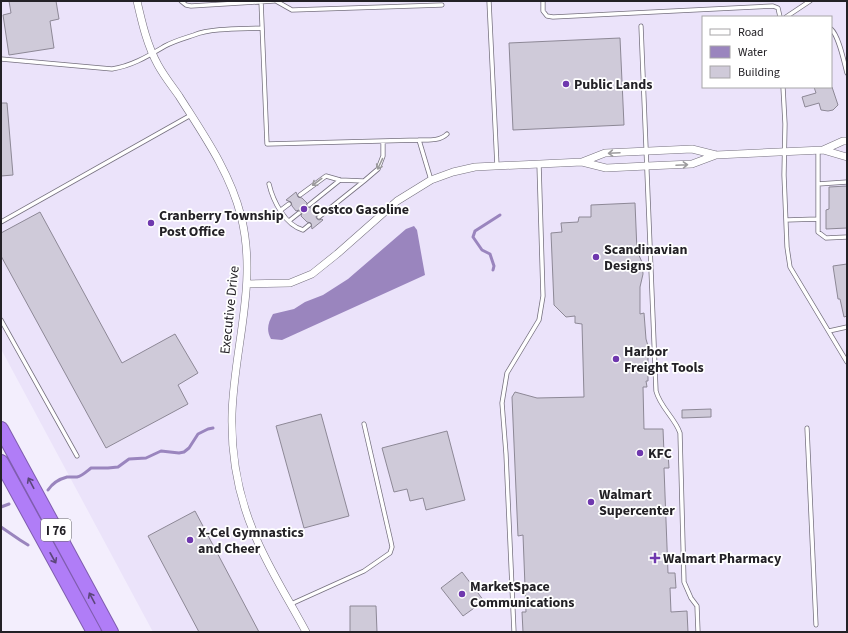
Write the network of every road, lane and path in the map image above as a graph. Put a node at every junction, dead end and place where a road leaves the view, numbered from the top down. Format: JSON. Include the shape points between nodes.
{"nodes":[{"id":1,"x":137,"y":1,"type":"edge"},
{"id":2,"x":181,"y":1,"type":"edge"},
{"id":3,"x":275,"y":1,"type":"edge"},
{"id":4,"x":489,"y":1,"type":"edge"},
{"id":5,"x":543,"y":1,"type":"edge"},
{"id":6,"x":810,"y":1,"type":"edge"},
{"id":7,"x":261,"y":2,"type":"edge"},
{"id":8,"x":442,"y":5,"type":"dead end"},
{"id":9,"x":780,"y":16,"type":"edge"},
{"id":10,"x":788,"y":16,"type":"edge"},
{"id":11,"x":641,"y":26,"type":"dead end"},
{"id":12,"x":262,"y":28,"type":"junction"},
{"id":13,"x":832,"y":30,"type":"edge"},
{"id":14,"x":153,"y":54,"type":"junction"},
{"id":15,"x":1,"y":59,"type":"edge"},
{"id":16,"x":847,"y":73,"type":"edge"},
{"id":17,"x":783,"y":88,"type":"edge"},
{"id":18,"x":191,"y":115,"type":"junction"},
{"id":19,"x":447,"y":134,"type":"dead end"},
{"id":20,"x":419,"y":140,"type":"junction"},
{"id":21,"x":847,"y":140,"type":"edge"},
{"id":22,"x":384,"y":141,"type":"junction"},
{"id":23,"x":820,"y":150,"type":"junction"},
{"id":24,"x":646,"y":151,"type":"junction"},
{"id":25,"x":784,"y":152,"type":"junction"},
{"id":26,"x":716,"y":155,"type":"junction"},
{"id":27,"x":847,"y":157,"type":"edge"},
{"id":28,"x":582,"y":162,"type":"junction"},
{"id":29,"x":539,"y":164,"type":"junction"},
{"id":30,"x":497,"y":166,"type":"junction"},
{"id":31,"x":647,"y":166,"type":"junction"},
{"id":32,"x":340,"y":180,"type":"junction"},
{"id":33,"x":431,"y":180,"type":"junction"},
{"id":34,"x":364,"y":181,"type":"junction"},
{"id":35,"x":847,"y":182,"type":"edge"},
{"id":36,"x":269,"y":184,"type":"dead end"},
{"id":37,"x":818,"y":184,"type":"junction"},
{"id":38,"x":300,"y":195,"type":"dead end"},
{"id":39,"x":290,"y":204,"type":"dead end"},
{"id":40,"x":309,"y":205,"type":"dead end"},
{"id":41,"x":281,"y":210,"type":"junction"},
{"id":42,"x":298,"y":213,"type":"dead end"},
{"id":43,"x":320,"y":217,"type":"dead end"},
{"id":44,"x":818,"y":218,"type":"junction"},
{"id":45,"x":786,"y":220,"type":"junction"},
{"id":46,"x":289,"y":221,"type":"junction"},
{"id":47,"x":1,"y":222,"type":"edge"},
{"id":48,"x":309,"y":225,"type":"dead end"},
{"id":49,"x":847,"y":237,"type":"edge"},
{"id":50,"x":247,"y":284,"type":"junction"},
{"id":51,"x":1,"y":320,"type":"edge"},
{"id":52,"x":847,"y":327,"type":"edge"},
{"id":53,"x":829,"y":331,"type":"junction"},
{"id":54,"x":847,"y":362,"type":"edge"},
{"id":55,"x":364,"y":424,"type":"dead end"},
{"id":56,"x":1,"y":428,"type":"edge"},
{"id":57,"x":806,"y":428,"type":"dead end"},
{"id":58,"x":77,"y":456,"type":"dead end"},
{"id":59,"x":1,"y":462,"type":"edge"},
{"id":60,"x":291,"y":604,"type":"junction"},
{"id":61,"x":816,"y":625,"type":"dead end"},
{"id":62,"x":94,"y":632,"type":"edge"},
{"id":63,"x":111,"y":632,"type":"edge"},
{"id":64,"x":306,"y":632,"type":"edge"},
{"id":65,"x":514,"y":632,"type":"edge"},
{"id":66,"x":698,"y":632,"type":"edge"}],
"edges":[{"from":1,"to":14,"type":"street","name":"Executive Drive"},
{"from":2,"to":7,"type":"lane","via":[[191,6]]},
{"from":3,"to":7,"type":"lane"},
{"from":3,"to":8,"type":"lane","via":[[292,10]]},
{"from":4,"to":30,"type":"lane"},
{"from":5,"to":9,"type":"lane","via":[[543,11],[547,16],[553,17],[773,6],[778,8]]},
{"from":6,"to":10,"type":"lane"},
{"from":7,"to":12,"type":"lane"},
{"from":11,"to":24,"type":"lane"},
{"from":12,"to":14,"type":"lane","via":[[196,34]]},
{"from":12,"to":22,"type":"lane","via":[[267,144]]},
{"from":13,"to":16,"type":"lane"},
{"from":14,"to":15,"type":"lane","via":[[130,65],[112,69]]},
{"from":14,"to":18,"type":"street","name":"Executive Drive"},
{"from":17,"to":25,"type":"lane"},
{"from":18,"to":47,"type":"lane"},
{"from":18,"to":50,"type":"street","name":"Executive Drive","via":[[220,162],[235,194],[244,229],[248,264]]},
{"from":19,"to":20,"type":"lane","via":[[443,138]]},
{"from":20,"to":22,"type":"lane"},
{"from":20,"to":33,"type":"lane"},
{"from":21,"to":23,"type":"street"},
{"from":22,"to":34,"type":"lane","one_way":true,"via":[[381,164]]},
{"from":23,"to":25,"type":"street"},
{"from":23,"to":27,"type":"street"},
{"from":23,"to":37,"type":"lane"},
{"from":24,"to":26,"type":"street","via":[[692,149]]},
{"from":24,"to":28,"type":"street","one_way":true,"via":[[605,153]]},
{"from":24,"to":31,"type":"lane"},
{"from":25,"to":26,"type":"street"},
{"from":25,"to":45,"type":"lane"},
{"from":31,"to":26,"type":"street","one_way":true,"via":[[692,164]]},
{"from":28,"to":29,"type":"street"},
{"from":28,"to":31,"type":"street","via":[[606,168]]},
{"from":29,"to":30,"type":"street"},
{"from":29,"to":65,"type":"lane","via":[[543,296],[539,320],[507,373],[502,403]]},
{"from":30,"to":33,"type":"street","via":[[464,169]]},
{"from":31,"to":66,"type":"lane","via":[[656,391],[680,433],[684,582],[690,598],[697,606]]},
{"from":32,"to":34,"type":"lane"},
{"from":32,"to":38,"type":"lane","one_way":true,"via":[[326,176]]},
{"from":32,"to":40,"type":"lane"},
{"from":33,"to":50,"type":"street","via":[[397,202],[312,274],[290,283]]},
{"from":34,"to":43,"type":"lane"},
{"from":35,"to":37,"type":"lane"},
{"from":36,"to":41,"type":"lane","via":[[275,202]]},
{"from":37,"to":44,"type":"lane"},
{"from":39,"to":41,"type":"lane"},
{"from":41,"to":46,"type":"lane"},
{"from":42,"to":46,"type":"lane"},
{"from":44,"to":45,"type":"lane"},
{"from":44,"to":49,"type":"lane","via":[[818,232],[826,238]]},
{"from":45,"to":53,"type":"lane","via":[[790,267]]},
{"from":46,"to":48,"type":"lane","via":[[296,228],[303,230]]},
{"from":50,"to":60,"type":"street","name":"Executive Drive","via":[[233,403],[234,462],[242,499],[254,534]]},
{"from":51,"to":58,"type":"lane"},
{"from":52,"to":53,"type":"lane"},
{"from":53,"to":54,"type":"lane"},
{"from":55,"to":60,"type":"lane","via":[[391,542],[390,553],[364,571]]},
{"from":63,"to":56,"type":"highway","number":"I 76","one_way":true},
{"from":57,"to":61,"type":"lane"},
{"from":59,"to":62,"type":"highway","number":"I 76","one_way":true},
{"from":60,"to":64,"type":"street","name":"Executive Drive"}]}
